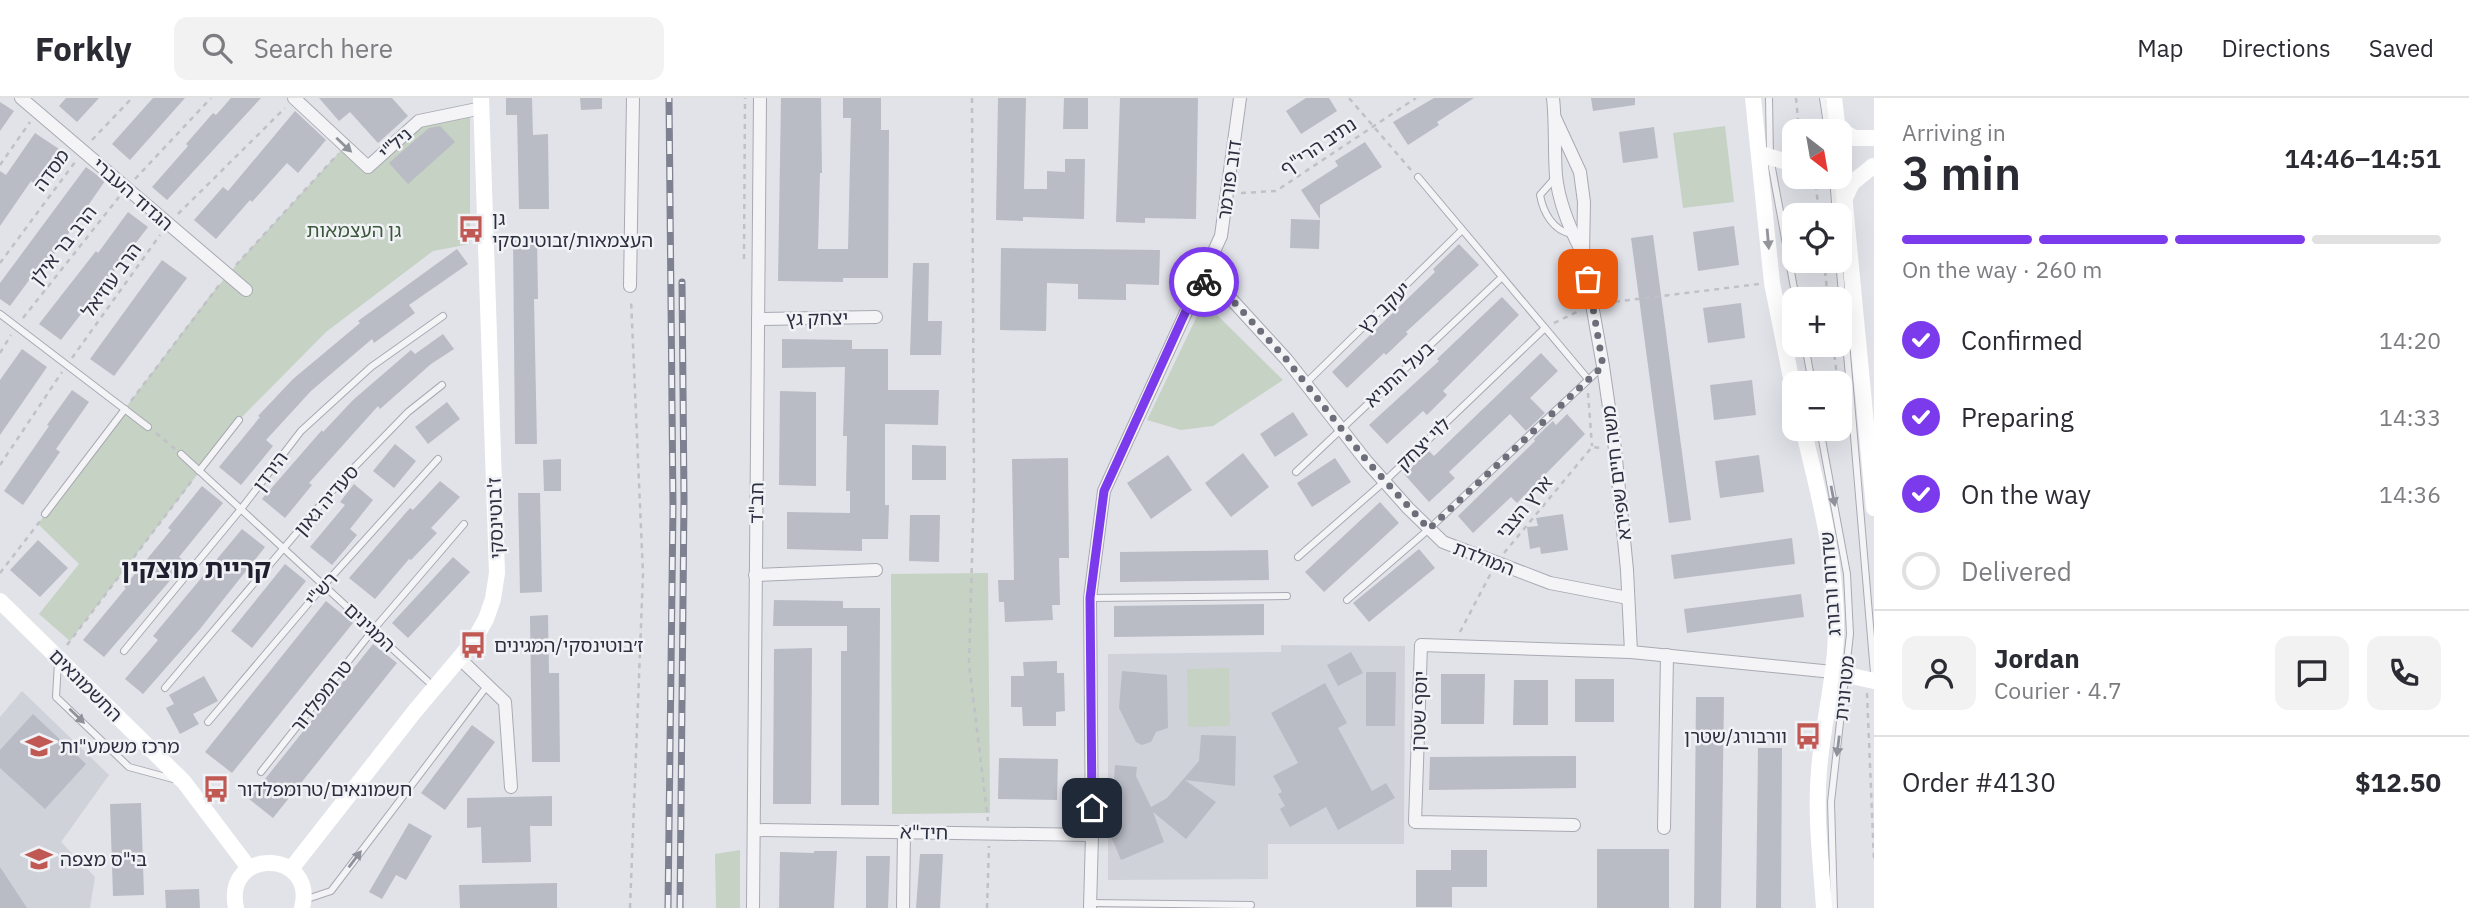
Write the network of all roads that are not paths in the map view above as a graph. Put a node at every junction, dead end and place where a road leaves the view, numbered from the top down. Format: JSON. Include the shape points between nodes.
{"nodes":[{"id":1,"x":21,"y":98,"type":"edge"},
{"id":2,"x":294,"y":98,"type":"edge"},
{"id":3,"x":634,"y":98,"type":"edge"},
{"id":4,"x":760,"y":98,"type":"edge"},
{"id":5,"x":1240,"y":98,"type":"edge"},
{"id":6,"x":1553,"y":98,"type":"edge"},
{"id":7,"x":1753,"y":98,"type":"edge"},
{"id":8,"x":1769,"y":98,"type":"edge"},
{"id":9,"x":1823,"y":98,"type":"edge"},
{"id":10,"x":1834,"y":98,"type":"edge"},
{"id":11,"x":481,"y":103,"type":"edge"},
{"id":12,"x":1555,"y":118,"type":"junction"},
{"id":13,"x":1831,"y":119,"type":"edge"},
{"id":14,"x":1835,"y":119,"type":"edge"},
{"id":15,"x":1852,"y":137,"type":"edge"},
{"id":16,"x":1874,"y":138,"type":"edge"},
{"id":17,"x":1765,"y":155,"type":"junction"},
{"id":18,"x":1782,"y":155,"type":"edge"},
{"id":19,"x":1782,"y":160,"type":"edge"},
{"id":20,"x":1874,"y":166,"type":"edge"},
{"id":21,"x":1852,"y":170,"type":"edge"},
{"id":22,"x":1580,"y":172,"type":"junction"},
{"id":23,"x":1418,"y":177,"type":"road end"},
{"id":24,"x":1556,"y":177,"type":"junction"},
{"id":25,"x":1843,"y":189,"type":"edge"},
{"id":26,"x":1845,"y":198,"type":"junction"},
{"id":27,"x":1584,"y":202,"type":"junction"},
{"id":28,"x":1563,"y":209,"type":"junction"},
{"id":29,"x":1546,"y":214,"type":"junction"},
{"id":30,"x":1462,"y":230,"type":"junction"},
{"id":31,"x":1573,"y":234,"type":"junction"},
{"id":32,"x":1583,"y":254,"type":"junction"},
{"id":33,"x":1840,"y":273,"type":"edge"},
{"id":34,"x":1502,"y":277,"type":"junction"},
{"id":35,"x":1200,"y":280,"type":"junction"},
{"id":36,"x":630,"y":286,"type":"road end"},
{"id":37,"x":1793,"y":287,"type":"edge"},
{"id":38,"x":246,"y":290,"type":"dead end"},
{"id":39,"x":0,"y":314,"type":"edge"},
{"id":40,"x":443,"y":316,"type":"dead end"},
{"id":41,"x":876,"y":317,"type":"dead end"},
{"id":42,"x":758,"y":319,"type":"junction"},
{"id":43,"x":1545,"y":328,"type":"junction"},
{"id":44,"x":1603,"y":366,"type":"junction"},
{"id":45,"x":1790,"y":371,"type":"edge"},
{"id":46,"x":1588,"y":379,"type":"junction"},
{"id":47,"x":1305,"y":383,"type":"junction"},
{"id":48,"x":442,"y":385,"type":"dead end"},
{"id":49,"x":125,"y":409,"type":"junction"},
{"id":50,"x":239,"y":420,"type":"dead end"},
{"id":51,"x":148,"y":426,"type":"road end"},
{"id":52,"x":1341,"y":429,"type":"junction"},
{"id":53,"x":1806,"y":441,"type":"edge"},
{"id":54,"x":1822,"y":441,"type":"edge"},
{"id":55,"x":181,"y":454,"type":"road end"},
{"id":56,"x":438,"y":459,"type":"dead end"},
{"id":57,"x":200,"y":471,"type":"junction"},
{"id":58,"x":1296,"y":472,"type":"dead end"},
{"id":59,"x":1385,"y":481,"type":"junction"},
{"id":60,"x":1874,"y":508,"type":"edge"},
{"id":61,"x":241,"y":509,"type":"junction"},
{"id":62,"x":45,"y":514,"type":"road end"},
{"id":63,"x":464,"y":524,"type":"dead end"},
{"id":64,"x":1429,"y":529,"type":"junction"},
{"id":65,"x":284,"y":548,"type":"junction"},
{"id":66,"x":1298,"y":557,"type":"dead end"},
{"id":67,"x":876,"y":570,"type":"dead end"},
{"id":68,"x":755,"y":575,"type":"junction"},
{"id":69,"x":324,"y":585,"type":"junction"},
{"id":70,"x":1287,"y":596,"type":"dead end"},
{"id":71,"x":1090,"y":598,"type":"junction"},
{"id":72,"x":1629,"y":598,"type":"junction"},
{"id":73,"x":1347,"y":600,"type":"dead end"},
{"id":74,"x":0,"y":601,"type":"edge"},
{"id":75,"x":373,"y":630,"type":"junction"},
{"id":76,"x":124,"y":652,"type":"dead end"},
{"id":77,"x":1630,"y":652,"type":"junction"},
{"id":78,"x":1667,"y":655,"type":"junction"},
{"id":79,"x":59,"y":656,"type":"junction"},
{"id":80,"x":459,"y":658,"type":"junction"},
{"id":81,"x":1840,"y":673,"type":"junction"},
{"id":82,"x":1874,"y":673,"type":"edge"},
{"id":83,"x":1874,"y":681,"type":"edge"},
{"id":84,"x":487,"y":686,"type":"junction"},
{"id":85,"x":434,"y":687,"type":"junction"},
{"id":86,"x":165,"y":688,"type":"dead end"},
{"id":87,"x":208,"y":722,"type":"dead end"},
{"id":88,"x":261,"y":772,"type":"dead end"},
{"id":89,"x":184,"y":782,"type":"junction"},
{"id":90,"x":510,"y":787,"type":"dead end"},
{"id":91,"x":1574,"y":825,"type":"dead end"},
{"id":92,"x":1664,"y":828,"type":"dead end"},
{"id":93,"x":755,"y":830,"type":"junction"},
{"id":94,"x":904,"y":832,"type":"junction"},
{"id":95,"x":1092,"y":835,"type":"junction"},
{"id":96,"x":249,"y":869,"type":"junction"},
{"id":97,"x":291,"y":869,"type":"junction"},
{"id":98,"x":303,"y":904,"type":"edge"},
{"id":99,"x":1251,"y":905,"type":"dead end"},
{"id":100,"x":1090,"y":906,"type":"edge"},
{"id":101,"x":236,"y":908,"type":"edge"},
{"id":102,"x":753,"y":908,"type":"edge"},
{"id":103,"x":903,"y":908,"type":"edge"},
{"id":104,"x":1824,"y":908,"type":"edge"},
{"id":105,"x":1834,"y":908,"type":"edge"}],
"edges":[{"from":1,"to":38,"type":"street","name":"הגדוד העברי"},
{"from":2,"to":11,"type":"street","name":"ניל\"י","one_way":true,"via":[[368,167],[419,121]]},
{"from":3,"to":36,"type":"street"},
{"from":4,"to":42,"type":"street","name":"חב\"ד"},
{"from":5,"to":35,"type":"street","name":"דוב פורמר","via":[[1221,236]]},
{"from":6,"to":12,"type":"street","name":"משה חיים שפירא"},
{"from":7,"to":17,"type":"street"},
{"from":8,"to":17,"type":"lane"},
{"from":9,"to":13,"type":"lane"},
{"from":10,"to":14,"type":"street"},
{"from":11,"to":80,"type":"street","name":"ז'בוטינסקי","via":[[497,573],[486,619]]},
{"from":12,"to":22,"type":"street","name":"משה חיים שפירא"},
{"from":12,"to":24,"type":"street","name":"משה חיים שפירא"},
{"from":15,"to":16,"type":"street"},
{"from":17,"to":18,"type":"street"},
{"from":17,"to":19,"type":"street"},
{"from":17,"to":37,"type":"lane"},
{"from":17,"to":45,"type":"street","one_way":true,"via":[[1772,283]]},
{"from":20,"to":21,"type":"street"},
{"from":20,"to":26,"type":"street","via":[[1852,183]]},
{"from":22,"to":24,"type":"street","via":[[1567,168]]},
{"from":22,"to":27,"type":"street","name":"משה חיים שפירא"},
{"from":23,"to":30,"type":"lane"},
{"from":24,"to":28,"type":"street","name":"משה חיים שפירא"},
{"from":24,"to":29,"type":"lane","via":[[1540,195]]},
{"from":25,"to":26,"type":"street"},
{"from":26,"to":60,"type":"street"},
{"from":27,"to":28,"type":"street","via":[[1575,213]]},
{"from":27,"to":32,"type":"street","name":"משה חיים שפירא"},
{"from":28,"to":29,"type":"lane"},
{"from":28,"to":31,"type":"street","name":"משה חיים שפירא"},
{"from":29,"to":31,"type":"lane","via":[[1557,227]]},
{"from":30,"to":34,"type":"lane"},
{"from":30,"to":47,"type":"lane","name":"יעקב כץ"},
{"from":31,"to":32,"type":"street","name":"משה חיים שפירא"},
{"from":32,"to":44,"type":"street","name":"משה חיים שפירא"},
{"from":33,"to":82,"type":"lane","name":"מטרונית"},
{"from":34,"to":43,"type":"lane"},
{"from":34,"to":52,"type":"lane","name":"בעל התניא"},
{"from":35,"to":47,"type":"street","name":"המולדת","via":[[1233,301]]},
{"from":35,"to":71,"type":"street","name":"דוב פורמר","via":[[1104,491]]},
{"from":39,"to":49,"type":"lane"},
{"from":40,"to":61,"type":"lane","name":"הירדן","via":[[371,367],[301,431]]},
{"from":41,"to":42,"type":"street","name":"יצחק גץ"},
{"from":42,"to":68,"type":"street","name":"חב\"ד"},
{"from":43,"to":46,"type":"lane"},
{"from":43,"to":59,"type":"lane","name":"לוי יצחק"},
{"from":44,"to":46,"type":"lane"},
{"from":44,"to":72,"type":"street","name":"משה חיים שפירא"},
{"from":46,"to":64,"type":"lane"},
{"from":47,"to":52,"type":"street","name":"המולדת"},
{"from":48,"to":65,"type":"lane","name":"סעדיה גאון","via":[[356,465]]},
{"from":49,"to":51,"type":"lane"},
{"from":49,"to":62,"type":"lane"},
{"from":50,"to":57,"type":"lane"},
{"from":52,"to":58,"type":"lane","name":"בעל התניא"},
{"from":52,"to":59,"type":"street","name":"המולדת"},
{"from":53,"to":81,"type":"street","name":"שדרות ורבורג","via":[[1833,574]]},
{"from":54,"to":81,"type":"lane","name":"מטרונית","one_way":true,"via":[[1847,574],[1850,634]]},
{"from":55,"to":57,"type":"lane","name":"המגינים"},
{"from":56,"to":69,"type":"lane","name":"רש\"י"},
{"from":57,"to":61,"type":"lane","name":"המגינים"},
{"from":59,"to":64,"type":"street","name":"המולדת"},
{"from":59,"to":66,"type":"lane","name":"לוי יצחק"},
{"from":61,"to":65,"type":"lane","name":"המגינים"},
{"from":61,"to":76,"type":"lane","name":"הירדן"},
{"from":63,"to":75,"type":"lane","name":"טרומפלדור"},
{"from":64,"to":72,"type":"street","name":"המולדת","via":[[1443,542],[1550,583]]},
{"from":64,"to":73,"type":"lane"},
{"from":65,"to":69,"type":"lane","name":"המגינים"},
{"from":65,"to":86,"type":"lane","name":"סעדיה גאון"},
{"from":67,"to":68,"type":"street"},
{"from":68,"to":93,"type":"street","name":"חב\"ד"},
{"from":69,"to":75,"type":"lane","name":"המגינים"},
{"from":69,"to":87,"type":"lane","name":"רש\"י"},
{"from":70,"to":71,"type":"lane"},
{"from":71,"to":95,"type":"street","name":"דוב פורמר"},
{"from":72,"to":77,"type":"street","name":"משה חיים שפירא"},
{"from":74,"to":79,"type":"street","name":"החשמונאים"},
{"from":75,"to":85,"type":"lane","name":"המגינים"},
{"from":75,"to":88,"type":"lane","name":"טרומפלדור"},
{"from":77,"to":78,"type":"street","name":"יוסף שטרן"},
{"from":77,"to":91,"type":"street","name":"יוסף שטרן","via":[[1421,645],[1415,822]]},
{"from":78,"to":81,"type":"street","name":"יוסף שטרן"},
{"from":78,"to":92,"type":"street"},
{"from":79,"to":89,"type":"street","name":"החשמונאים"},
{"from":79,"to":89,"type":"lane","one_way":true,"via":[[56,696],[130,767]]},
{"from":80,"to":84,"type":"street"},
{"from":80,"to":85,"type":"street","name":"ז'בוטינסקי"},
{"from":81,"to":83,"type":"street"},
{"from":81,"to":104,"type":"street","name":"שדרות ורבורג","via":[[1819,772]]},
{"from":81,"to":105,"type":"lane","name":"מטרונית","one_way":true,"via":[[1831,802]]},
{"from":84,"to":90,"type":"street","via":[[505,702]]},
{"from":98,"to":84,"type":"lane","one_way":true,"via":[[331,891]]},
{"from":85,"to":97,"type":"street","name":"ז'בוטינסקי"},
{"from":89,"to":96,"type":"street","name":"החשמונאים"},
{"from":93,"to":94,"type":"street","name":"חיד\"א"},
{"from":93,"to":102,"type":"street","name":"חב\"ד"},
{"from":94,"to":95,"type":"street","name":"חיד\"א"},
{"from":94,"to":103,"type":"street"},
{"from":95,"to":100,"type":"street","name":"דוב פורמר"},
{"from":96,"to":97,"type":"street","via":[[270,862]]},
{"from":96,"to":101,"type":"street","via":[[236,887]]},
{"from":97,"to":98,"type":"street","via":[[303,888]]},
{"from":99,"to":100,"type":"lane"}]}
